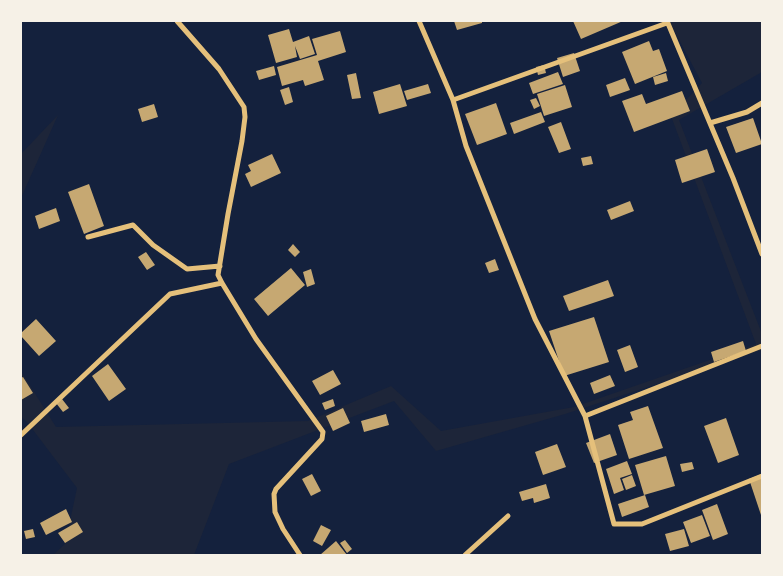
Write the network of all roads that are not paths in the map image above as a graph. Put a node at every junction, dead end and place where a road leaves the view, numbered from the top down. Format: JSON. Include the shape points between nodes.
{"nodes":[{"id":1,"x":177,"y":21,"type":"edge"},
{"id":2,"x":419,"y":21,"type":"edge"},
{"id":3,"x":667,"y":22,"type":"edge"},
{"id":4,"x":453,"y":100,"type":"junction"},
{"id":5,"x":762,"y":103,"type":"edge"},
{"id":6,"x":710,"y":123,"type":"junction"},
{"id":7,"x":88,"y":237,"type":"dead end"},
{"id":8,"x":762,"y":254,"type":"edge"},
{"id":9,"x":220,"y":266,"type":"junction"},
{"id":10,"x":222,"y":283,"type":"junction"},
{"id":11,"x":762,"y":346,"type":"edge"},
{"id":12,"x":585,"y":416,"type":"junction"},
{"id":13,"x":21,"y":435,"type":"edge"},
{"id":14,"x":762,"y":476,"type":"edge"},
{"id":15,"x":508,"y":516,"type":"dead end"},
{"id":16,"x":300,"y":555,"type":"edge"},
{"id":17,"x":465,"y":555,"type":"edge"}],
"edges":[{"from":1,"to":9,"type":"street","via":[[219,69],[244,107],[242,141]]},
{"from":2,"to":4,"type":"street"},
{"from":3,"to":4,"type":"street"},
{"from":3,"to":6,"type":"street"},
{"from":4,"to":12,"type":"street","via":[[466,146],[534,319]]},
{"from":5,"to":6,"type":"street","via":[[747,112]]},
{"from":6,"to":8,"type":"street"},
{"from":7,"to":9,"type":"street","via":[[133,224],[153,245],[187,270]]},
{"from":9,"to":10,"type":"street","via":[[218,275]]},
{"from":10,"to":13,"type":"street","via":[[170,294]]},
{"from":10,"to":16,"type":"street","via":[[256,339],[322,432],[322,439],[274,494],[275,512]]},
{"from":11,"to":12,"type":"street"},
{"from":12,"to":14,"type":"street","via":[[614,524],[642,524]]},
{"from":15,"to":17,"type":"street"}]}
